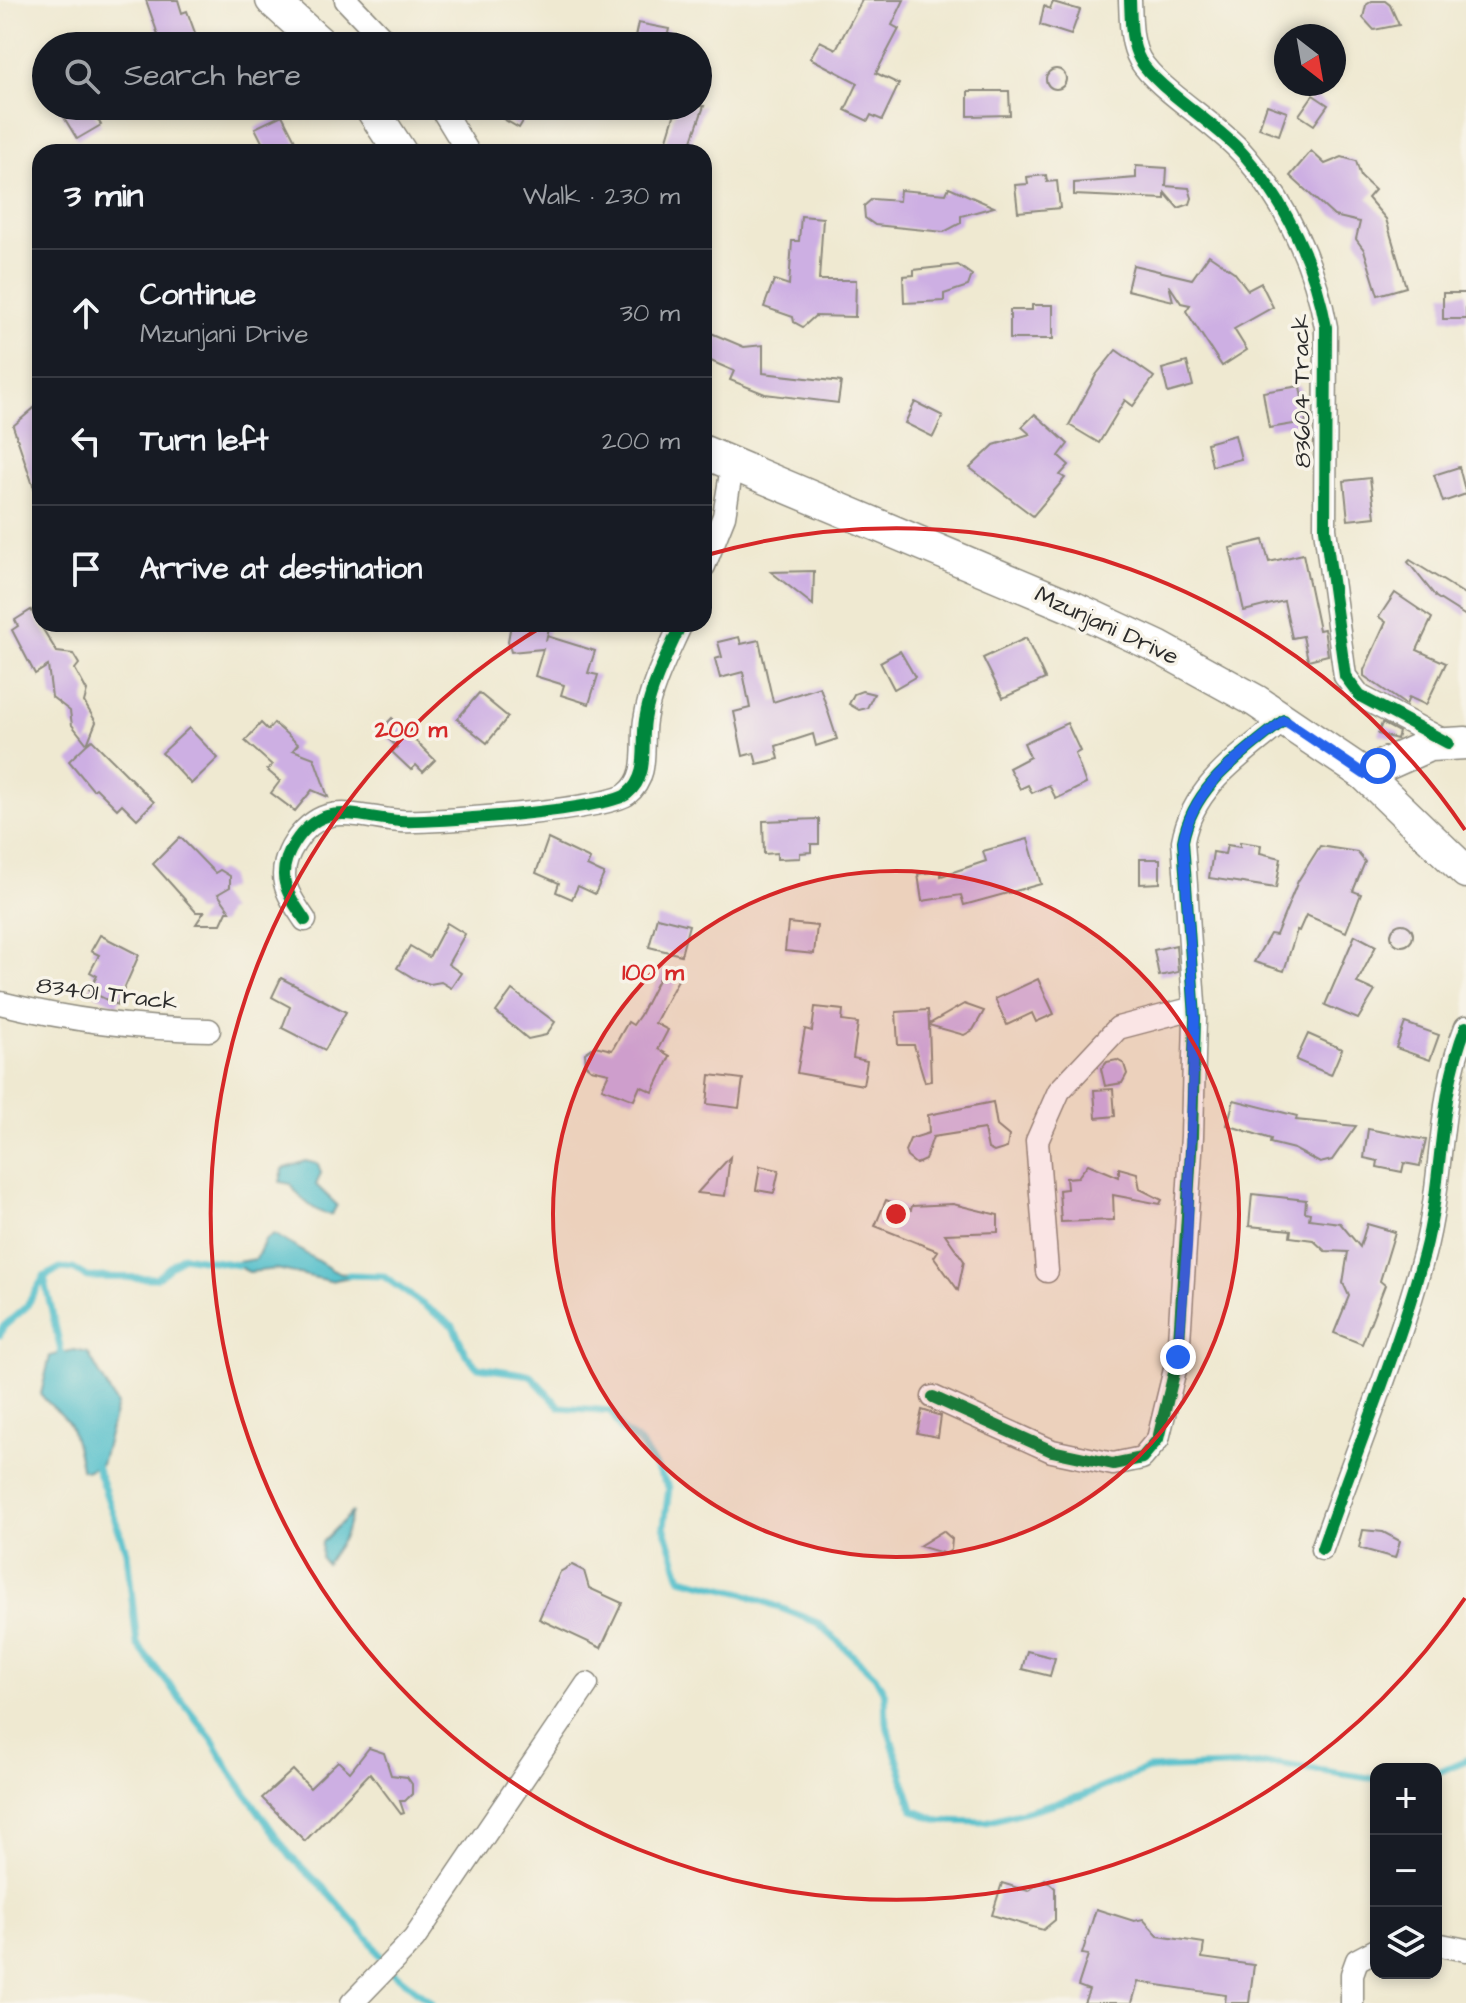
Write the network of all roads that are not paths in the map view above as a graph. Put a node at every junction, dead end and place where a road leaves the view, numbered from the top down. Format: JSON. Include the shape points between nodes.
{"nodes":[{"id":1,"x":272,"y":0,"type":"edge"},
{"id":2,"x":346,"y":0,"type":"edge"},
{"id":3,"x":1130,"y":0,"type":"edge"},
{"id":4,"x":307,"y":32,"type":"edge"},
{"id":5,"x":377,"y":32,"type":"edge"},
{"id":6,"x":379,"y":120,"type":"edge"},
{"id":7,"x":449,"y":120,"type":"edge"},
{"id":8,"x":395,"y":144,"type":"edge"},
{"id":9,"x":463,"y":144,"type":"edge"},
{"id":10,"x":712,"y":456,"type":"edge"},
{"id":11,"x":732,"y":467,"type":"junction"},
{"id":12,"x":712,"y":546,"type":"edge"},
{"id":13,"x":678,"y":632,"type":"edge"},
{"id":14,"x":1284,"y":720,"type":"junction"},
{"id":15,"x":1457,"y":743,"type":"edge"},
{"id":16,"x":1364,"y":774,"type":"junction"},
{"id":17,"x":1466,"y":872,"type":"edge"},
{"id":18,"x":305,"y":920,"type":"dead end"},
{"id":19,"x":0,"y":1003,"type":"edge"},
{"id":20,"x":1194,"y":1008,"type":"junction"},
{"id":21,"x":1466,"y":1027,"type":"edge"},
{"id":22,"x":209,"y":1030,"type":"dead end"},
{"id":23,"x":1047,"y":1271,"type":"dead end"},
{"id":24,"x":933,"y":1397,"type":"dead end"},
{"id":25,"x":1322,"y":1549,"type":"dead end"},
{"id":26,"x":587,"y":1684,"type":"dead end"},
{"id":27,"x":1442,"y":1945,"type":"edge"},
{"id":28,"x":1466,"y":1950,"type":"edge"},
{"id":29,"x":1370,"y":1953,"type":"edge"},
{"id":30,"x":352,"y":2003,"type":"edge"},
{"id":31,"x":1352,"y":2003,"type":"edge"}],
"edges":[{"from":1,"to":4,"type":"main road"},
{"from":2,"to":5,"type":"street"},
{"from":3,"to":15,"type":"street","name":"83604 Track","via":[[1140,59],[1151,75],[1207,118],[1265,181],[1292,226],[1321,296],[1326,327],[1325,529],[1345,676],[1360,696]]},
{"from":6,"to":8,"type":"main road"},
{"from":7,"to":9,"type":"street"},
{"from":10,"to":11,"type":"main road","name":"Mzunjani Drive"},
{"from":11,"to":12,"type":"street","via":[[724,516]]},
{"from":11,"to":14,"type":"main road","name":"Mzunjani Drive","via":[[1100,620]]},
{"from":13,"to":18,"type":"street","via":[[651,694],[644,722],[643,770],[627,795],[597,806],[402,821],[329,815],[307,828],[284,866],[288,892]]},
{"from":14,"to":16,"type":"main road","name":"Mzunjani Drive"},
{"from":14,"to":20,"type":"street","via":[[1216,777],[1187,817],[1183,841]]},
{"from":15,"to":16,"type":"main road","via":[[1402,754]]},
{"from":16,"to":17,"type":"main road","name":"Mzunjani Drive"},
{"from":19,"to":22,"type":"street","name":"83401 Track","via":[[152,1029]]},
{"from":20,"to":23,"type":"street","via":[[1118,1028],[1059,1091],[1037,1141]]},
{"from":20,"to":24,"type":"street","via":[[1191,1167],[1178,1357],[1164,1424],[1151,1450],[1131,1462],[1113,1464],[1052,1451]]},
{"from":21,"to":25,"type":"street","via":[[1453,1060],[1439,1190],[1424,1256]]},
{"from":26,"to":30,"type":"street","via":[[414,1939]]},
{"from":27,"to":28,"type":"street"},
{"from":29,"to":31,"type":"street","via":[[1357,1960]]}]}
